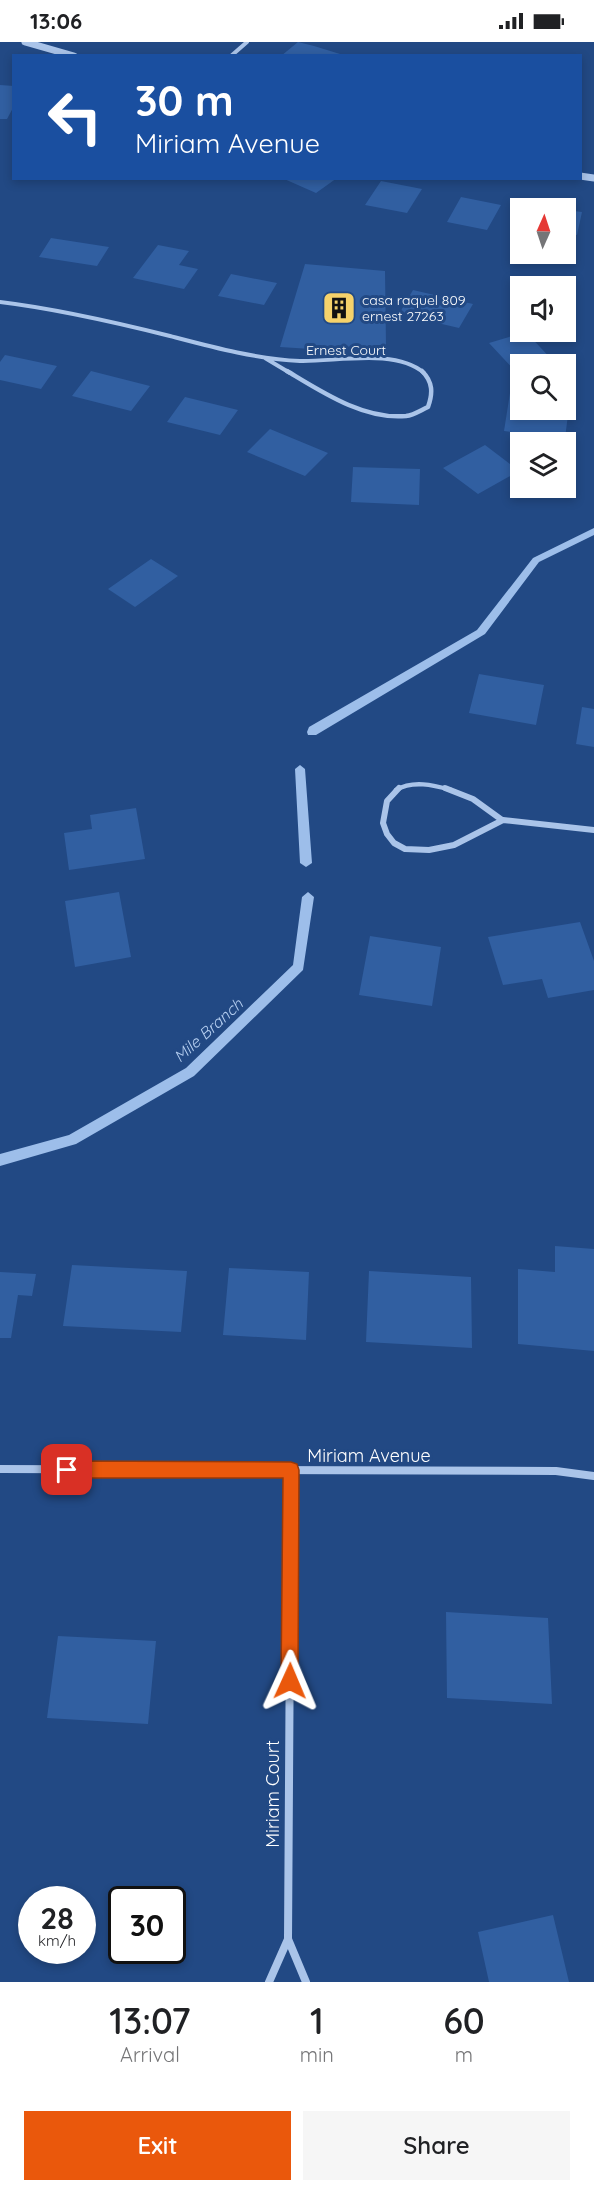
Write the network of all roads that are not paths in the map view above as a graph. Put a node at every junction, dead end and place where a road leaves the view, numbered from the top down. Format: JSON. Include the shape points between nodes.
{"nodes":[{"id":1,"x":25,"y":42,"type":"edge"},
{"id":2,"x":247,"y":42,"type":"edge"},
{"id":3,"x":67,"y":54,"type":"edge"},
{"id":4,"x":233,"y":54,"type":"edge"},
{"id":5,"x":0,"y":302,"type":"edge"},
{"id":6,"x":265,"y":358,"type":"junction"},
{"id":7,"x":502,"y":820,"type":"junction"},
{"id":8,"x":594,"y":830,"type":"edge"},
{"id":9,"x":0,"y":1469,"type":"edge"},
{"id":10,"x":291,"y":1470,"type":"junction"},
{"id":11,"x":594,"y":1476,"type":"edge"},
{"id":12,"x":288,"y":1939,"type":"junction"},
{"id":13,"x":269,"y":1982,"type":"edge"},
{"id":14,"x":306,"y":1982,"type":"edge"}],
"edges":[{"from":1,"to":3,"type":"street"},
{"from":2,"to":4,"type":"street"},
{"from":5,"to":6,"type":"street","name":"Ernest Court","via":[[76,314]]},
{"from":6,"to":6,"type":"street","name":"Ernest Court","via":[[335,397],[388,416],[410,416],[428,407],[434,392],[429,378],[415,366],[389,359]]},
{"from":7,"to":7,"type":"street","via":[[467,841],[428,850],[404,848],[387,836],[382,820],[384,805],[394,790],[407,783],[434,785],[471,797]]},
{"from":7,"to":8,"type":"street"},
{"from":9,"to":10,"type":"street","name":"Miriam Avenue"},
{"from":10,"to":11,"type":"street","name":"Miriam Avenue","via":[[556,1471]]},
{"from":10,"to":12,"type":"street","name":"Miriam Court"},
{"from":12,"to":13,"type":"street","name":"Miriam Court"},
{"from":12,"to":14,"type":"street","name":"Miriam Court"}]}
